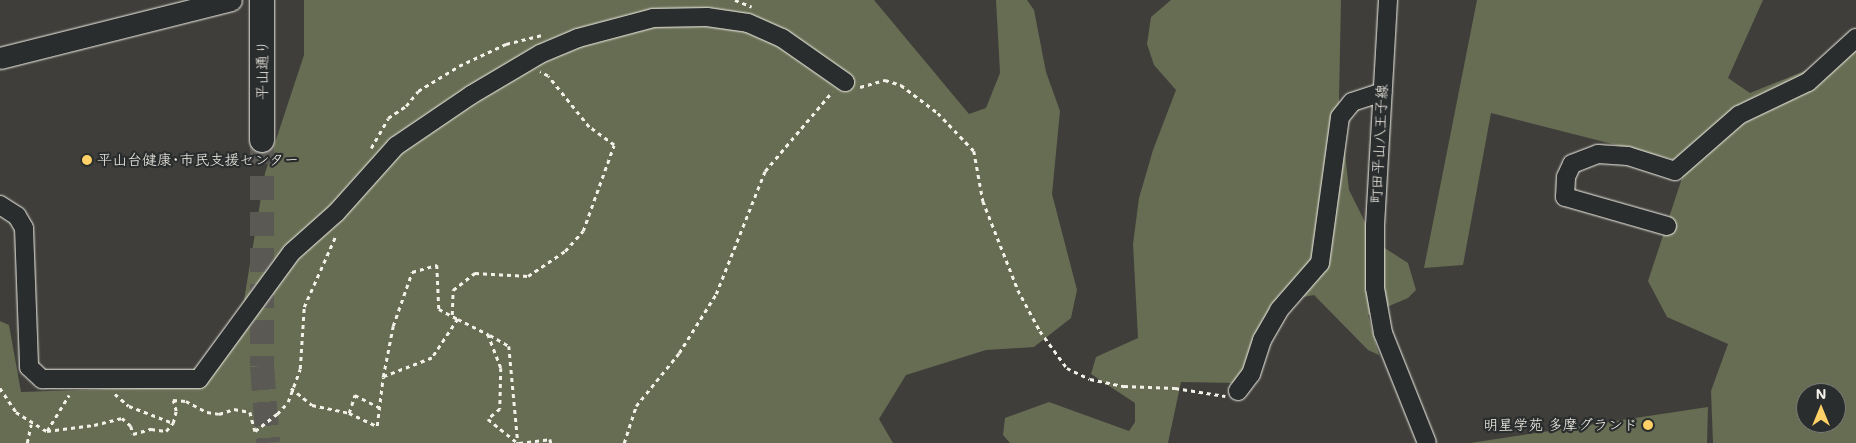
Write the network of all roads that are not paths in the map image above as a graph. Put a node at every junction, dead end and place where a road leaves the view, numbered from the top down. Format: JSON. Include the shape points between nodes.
{"nodes":[{"id":1,"x":231,"y":0,"type":"edge"},
{"id":2,"x":262,"y":0,"type":"edge"},
{"id":3,"x":1388,"y":0,"type":"edge"},
{"id":4,"x":195,"y":5,"type":"edge"},
{"id":5,"x":1856,"y":38,"type":"edge"},
{"id":6,"x":0,"y":58,"type":"edge"},
{"id":7,"x":845,"y":82,"type":"road end"},
{"id":8,"x":1382,"y":92,"type":"junction"},
{"id":9,"x":262,"y":140,"type":"tunnel mouth"},
{"id":10,"x":0,"y":205,"type":"edge"},
{"id":11,"x":1667,"y":226,"type":"dead end"},
{"id":12,"x":1238,"y":391,"type":"road end"},
{"id":13,"x":1427,"y":443,"type":"edge"}],
"edges":[{"from":1,"to":4,"type":"street"},
{"from":2,"to":9,"type":"main road","name":"平山通り"},
{"from":3,"to":8,"type":"street","name":"町田平山八王子線"},
{"from":4,"to":6,"type":"street"},
{"from":5,"to":11,"type":"street","via":[[1808,82],[1739,115],[1674,171],[1628,156],[1605,154],[1572,164],[1566,177],[1565,197]]},
{"from":7,"to":10,"type":"street","via":[[782,38],[748,24],[707,17],[653,18],[578,38],[524,63],[396,146],[336,213],[292,252],[199,380],[42,379],[29,367],[24,228],[17,216]]},
{"from":8,"to":12,"type":"street","via":[[1352,102],[1340,117],[1320,263],[1279,310],[1262,340],[1251,374]]},
{"from":8,"to":13,"type":"street","name":"町田平山八王子線","via":[[1375,288],[1383,333]]}]}
